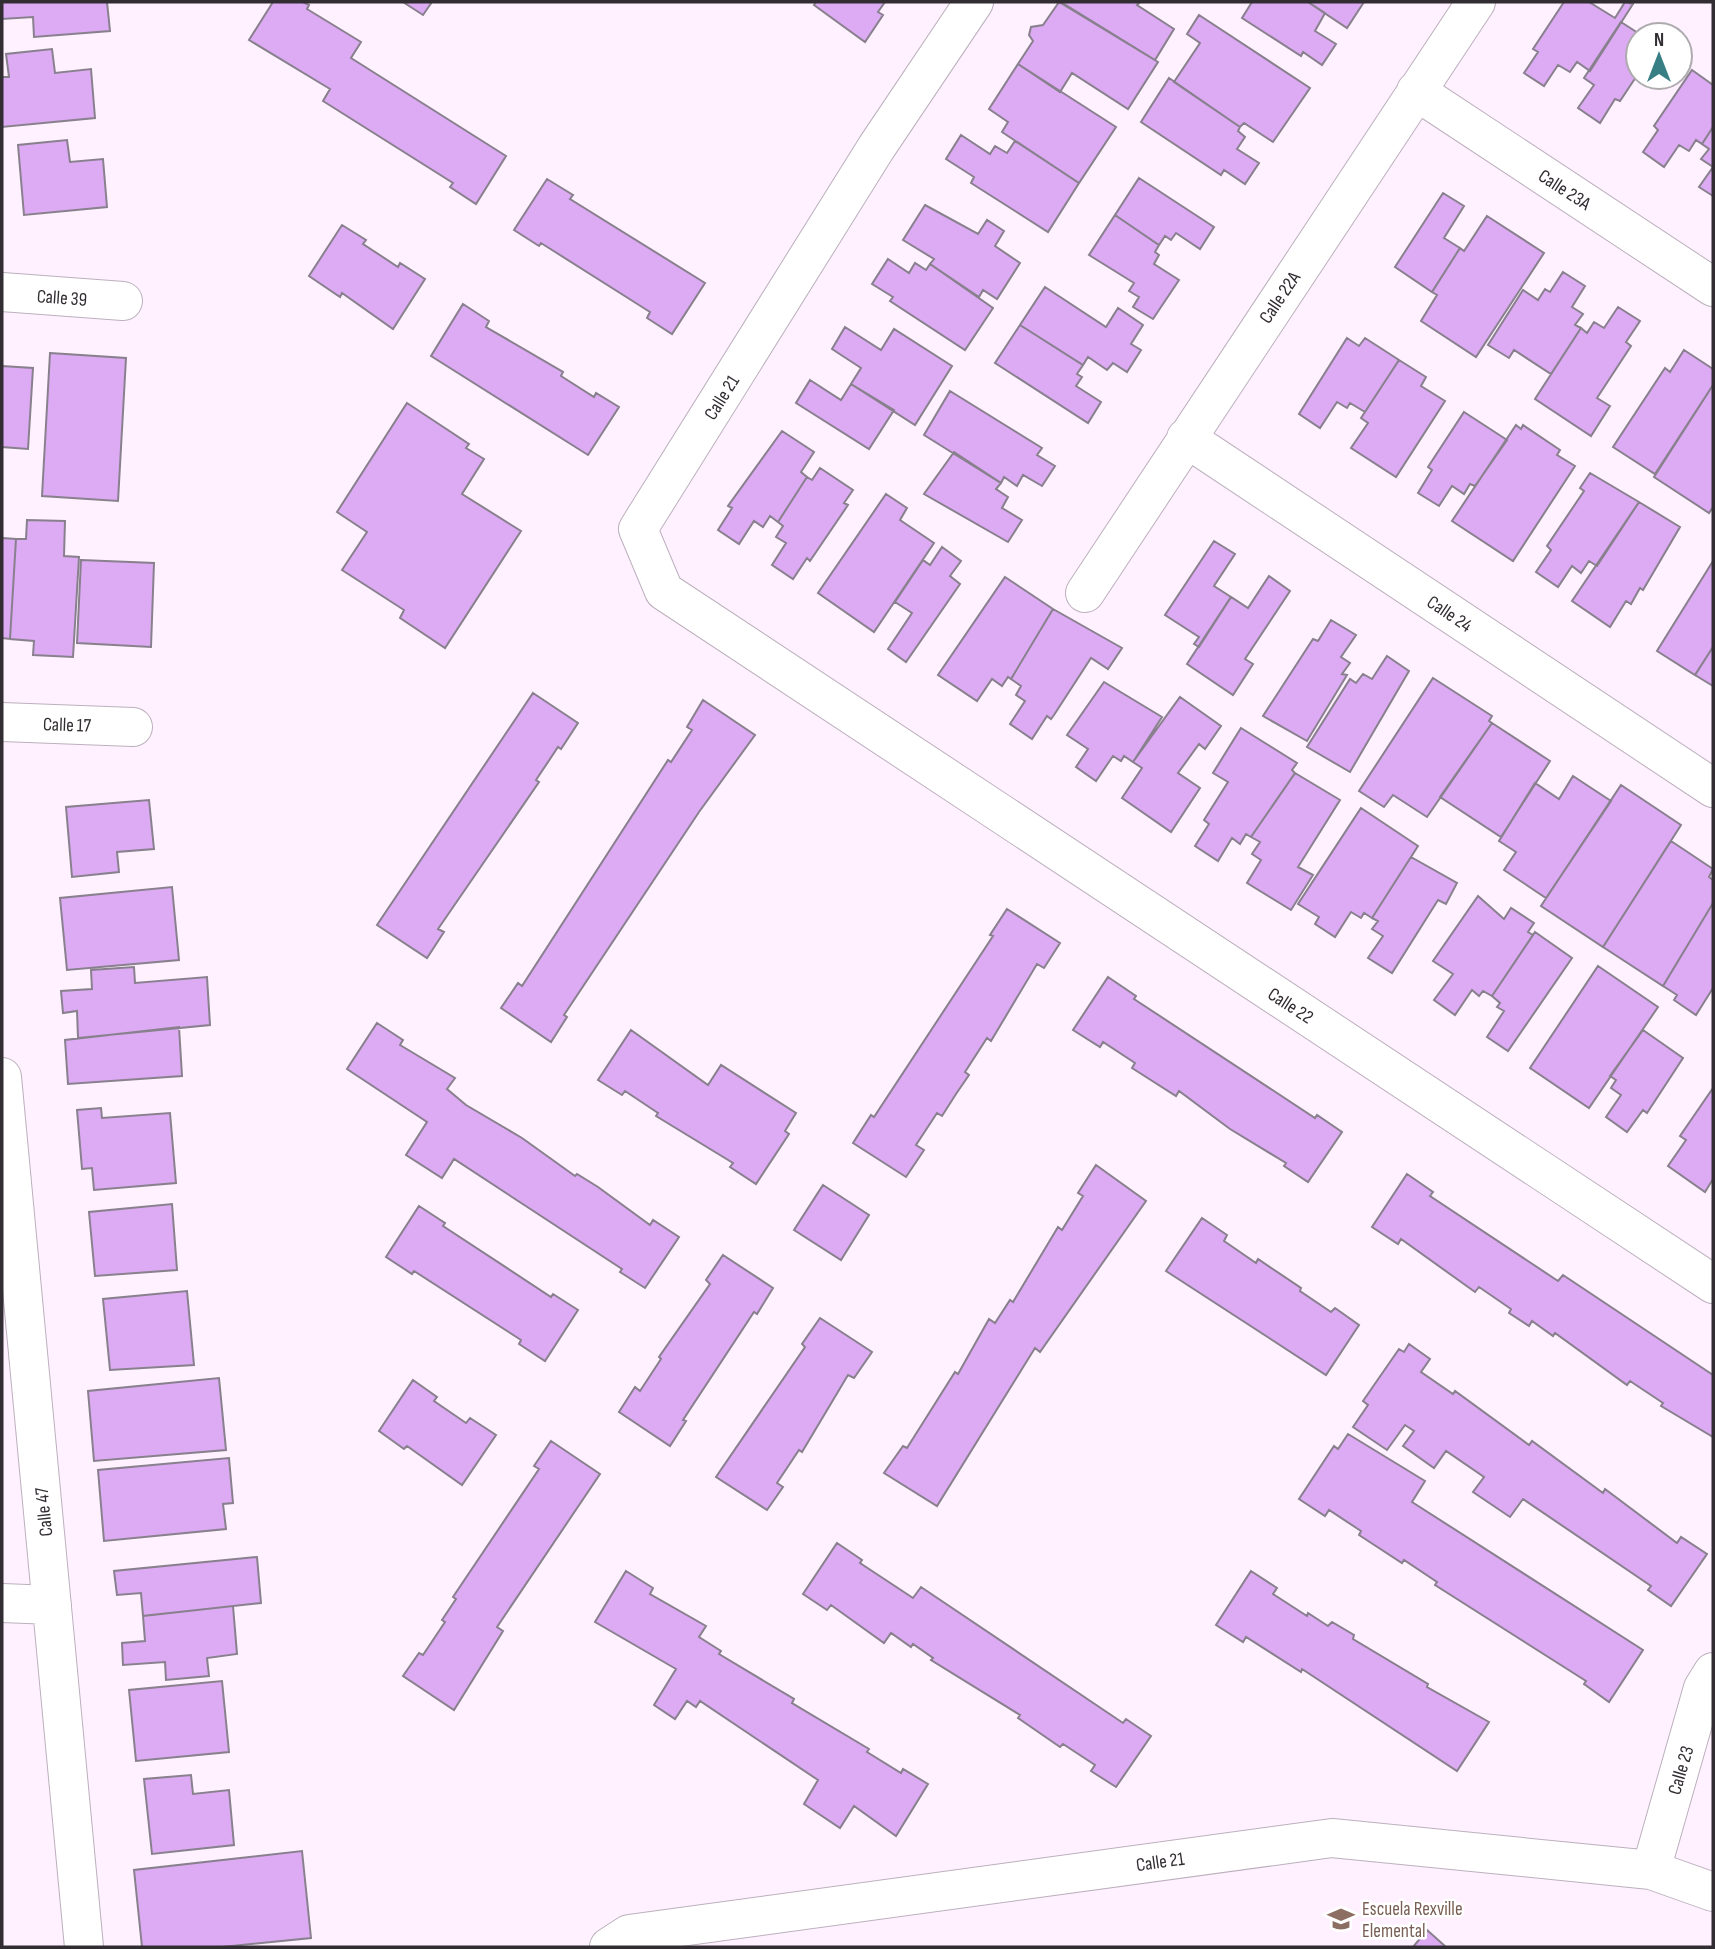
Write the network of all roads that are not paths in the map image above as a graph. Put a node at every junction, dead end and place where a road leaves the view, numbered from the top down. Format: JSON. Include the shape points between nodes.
{"nodes":[{"id":1,"x":974,"y":2,"type":"edge"},
{"id":2,"x":1476,"y":2,"type":"edge"},
{"id":3,"x":1416,"y":91,"type":"junction"},
{"id":4,"x":1713,"y":287,"type":"edge"},
{"id":5,"x":2,"y":292,"type":"edge"},
{"id":6,"x":123,"y":301,"type":"dead end"},
{"id":7,"x":1186,"y":438,"type":"junction"},
{"id":8,"x":1085,"y":593,"type":"dead end"},
{"id":9,"x":2,"y":723,"type":"edge"},
{"id":10,"x":133,"y":727,"type":"dead end"},
{"id":11,"x":869,"y":727,"type":"joint"},
{"id":12,"x":1713,"y":788,"type":"edge"},
{"id":13,"x":2,"y":1077,"type":"edge"},
{"id":14,"x":6,"y":1164,"type":"edge"},
{"id":15,"x":1713,"y":1284,"type":"edge"},
{"id":16,"x":2,"y":1603,"type":"edge"},
{"id":17,"x":52,"y":1605,"type":"junction"},
{"id":18,"x":1713,"y":1672,"type":"edge"},
{"id":19,"x":1651,"y":1870,"type":"junction"},
{"id":20,"x":1713,"y":1892,"type":"edge"},
{"id":21,"x":84,"y":1947,"type":"edge"},
{"id":22,"x":609,"y":1947,"type":"edge"}],
"edges":[{"from":1,"to":11,"type":"street","name":"Calle 21","via":[[876,148],[638,529],[664,591]]},
{"from":2,"to":3,"type":"street","name":"Calle 22A"},
{"from":3,"to":4,"type":"street","name":"Calle 23A"},
{"from":3,"to":7,"type":"street","name":"Calle 22A"},
{"from":5,"to":6,"type":"street","name":"Calle 39"},
{"from":7,"to":8,"type":"street","name":"Calle 22A"},
{"from":7,"to":12,"type":"street","name":"Calle 24"},
{"from":9,"to":10,"type":"street","name":"Calle 17"},
{"from":11,"to":15,"type":"street","name":"Calle 22"},
{"from":13,"to":14,"type":"street","name":"Calle 47"},
{"from":14,"to":17,"type":"street","name":"Calle 47"},
{"from":16,"to":17,"type":"street"},
{"from":17,"to":21,"type":"street","name":"Calle 47"},
{"from":18,"to":19,"type":"street","name":"Calle 23","via":[[1703,1688]]},
{"from":19,"to":20,"type":"street","name":"Calle 21"},
{"from":19,"to":22,"type":"street","name":"Calle 21","via":[[1332,1838],[628,1934]]}]}
